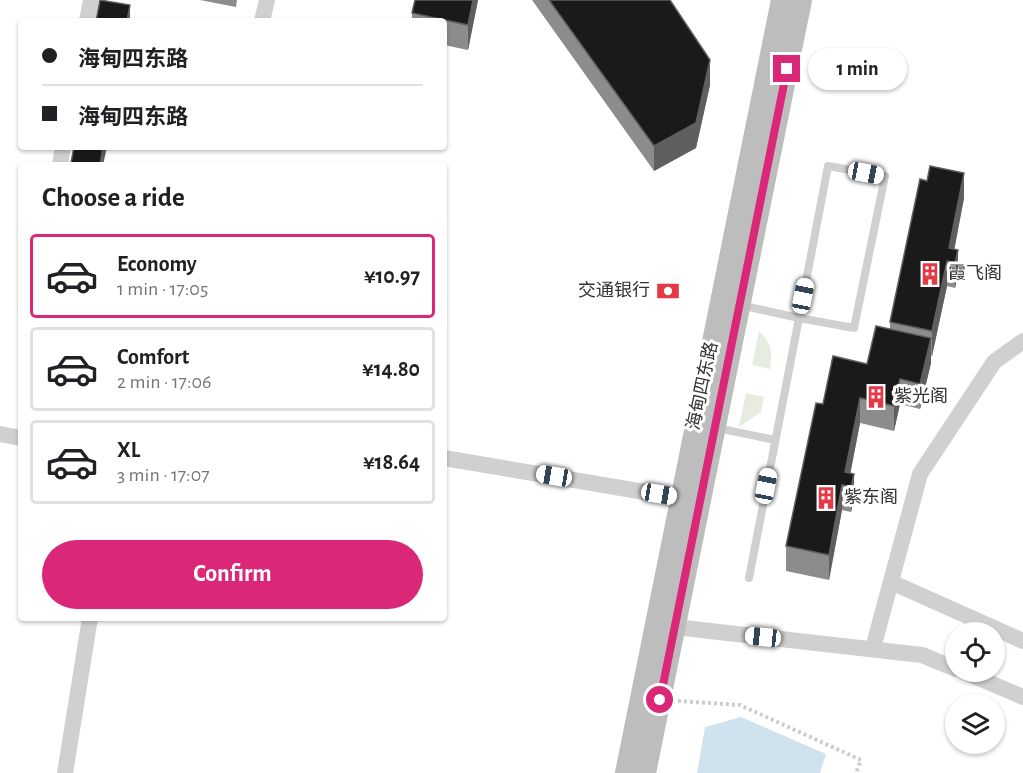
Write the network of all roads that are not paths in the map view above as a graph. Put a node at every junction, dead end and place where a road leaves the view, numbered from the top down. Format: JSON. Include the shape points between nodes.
{"nodes":[{"id":1,"x":91,"y":0,"type":"edge"},
{"id":2,"x":267,"y":0,"type":"edge"},
{"id":3,"x":782,"y":0,"type":"edge"},
{"id":4,"x":801,"y":0,"type":"edge"},
{"id":5,"x":88,"y":18,"type":"edge"},
{"id":6,"x":263,"y":18,"type":"edge"},
{"id":7,"x":740,"y":305,"type":"junction"},
{"id":8,"x":798,"y":318,"type":"junction"},
{"id":9,"x":1023,"y":341,"type":"edge"},
{"id":10,"x":715,"y":427,"type":"junction"},
{"id":11,"x":0,"y":434,"type":"edge"},
{"id":12,"x":18,"y":437,"type":"edge"},
{"id":13,"x":775,"y":440,"type":"junction"},
{"id":14,"x":447,"y":459,"type":"edge"},
{"id":15,"x":680,"y":498,"type":"junction"},
{"id":16,"x":748,"y":578,"type":"dead end"},
{"id":17,"x":891,"y":582,"type":"junction"},
{"id":18,"x":89,"y":621,"type":"edge"},
{"id":19,"x":665,"y":626,"type":"junction"},
{"id":20,"x":1023,"y":641,"type":"edge"},
{"id":21,"x":873,"y":648,"type":"junction"},
{"id":22,"x":945,"y":664,"type":"edge"},
{"id":23,"x":988,"y":682,"type":"edge"},
{"id":24,"x":1023,"y":697,"type":"edge"},
{"id":25,"x":64,"y":773,"type":"edge"},
{"id":26,"x":626,"y":773,"type":"edge"},
{"id":27,"x":645,"y":773,"type":"edge"}],
"edges":[{"from":1,"to":5,"type":"street"},
{"from":2,"to":6,"type":"street"},
{"from":3,"to":15,"type":"main road","name":"海甸四东路"},
{"from":4,"to":7,"type":"main road","name":"海甸四东路"},
{"from":7,"to":8,"type":"lane"},
{"from":7,"to":10,"type":"main road","name":"海甸四东路"},
{"from":8,"to":8,"type":"lane","via":[[854,328],[885,176],[828,166]]},
{"from":8,"to":13,"type":"lane"},
{"from":9,"to":17,"type":"street","via":[[994,362],[920,474]]},
{"from":10,"to":13,"type":"lane"},
{"from":10,"to":19,"type":"main road","name":"海甸四东路"},
{"from":11,"to":12,"type":"street"},
{"from":13,"to":16,"type":"lane"},
{"from":14,"to":15,"type":"street"},
{"from":15,"to":19,"type":"main road","name":"海甸四东路"},
{"from":17,"to":20,"type":"street"},
{"from":17,"to":21,"type":"street"},
{"from":18,"to":25,"type":"street"},
{"from":19,"to":21,"type":"street"},
{"from":19,"to":26,"type":"main road","name":"海甸四东路"},
{"from":19,"to":27,"type":"main road","name":"海甸四东路","via":[[660,700]]},
{"from":21,"to":22,"type":"street","via":[[922,655]]},
{"from":23,"to":24,"type":"street"}]}
